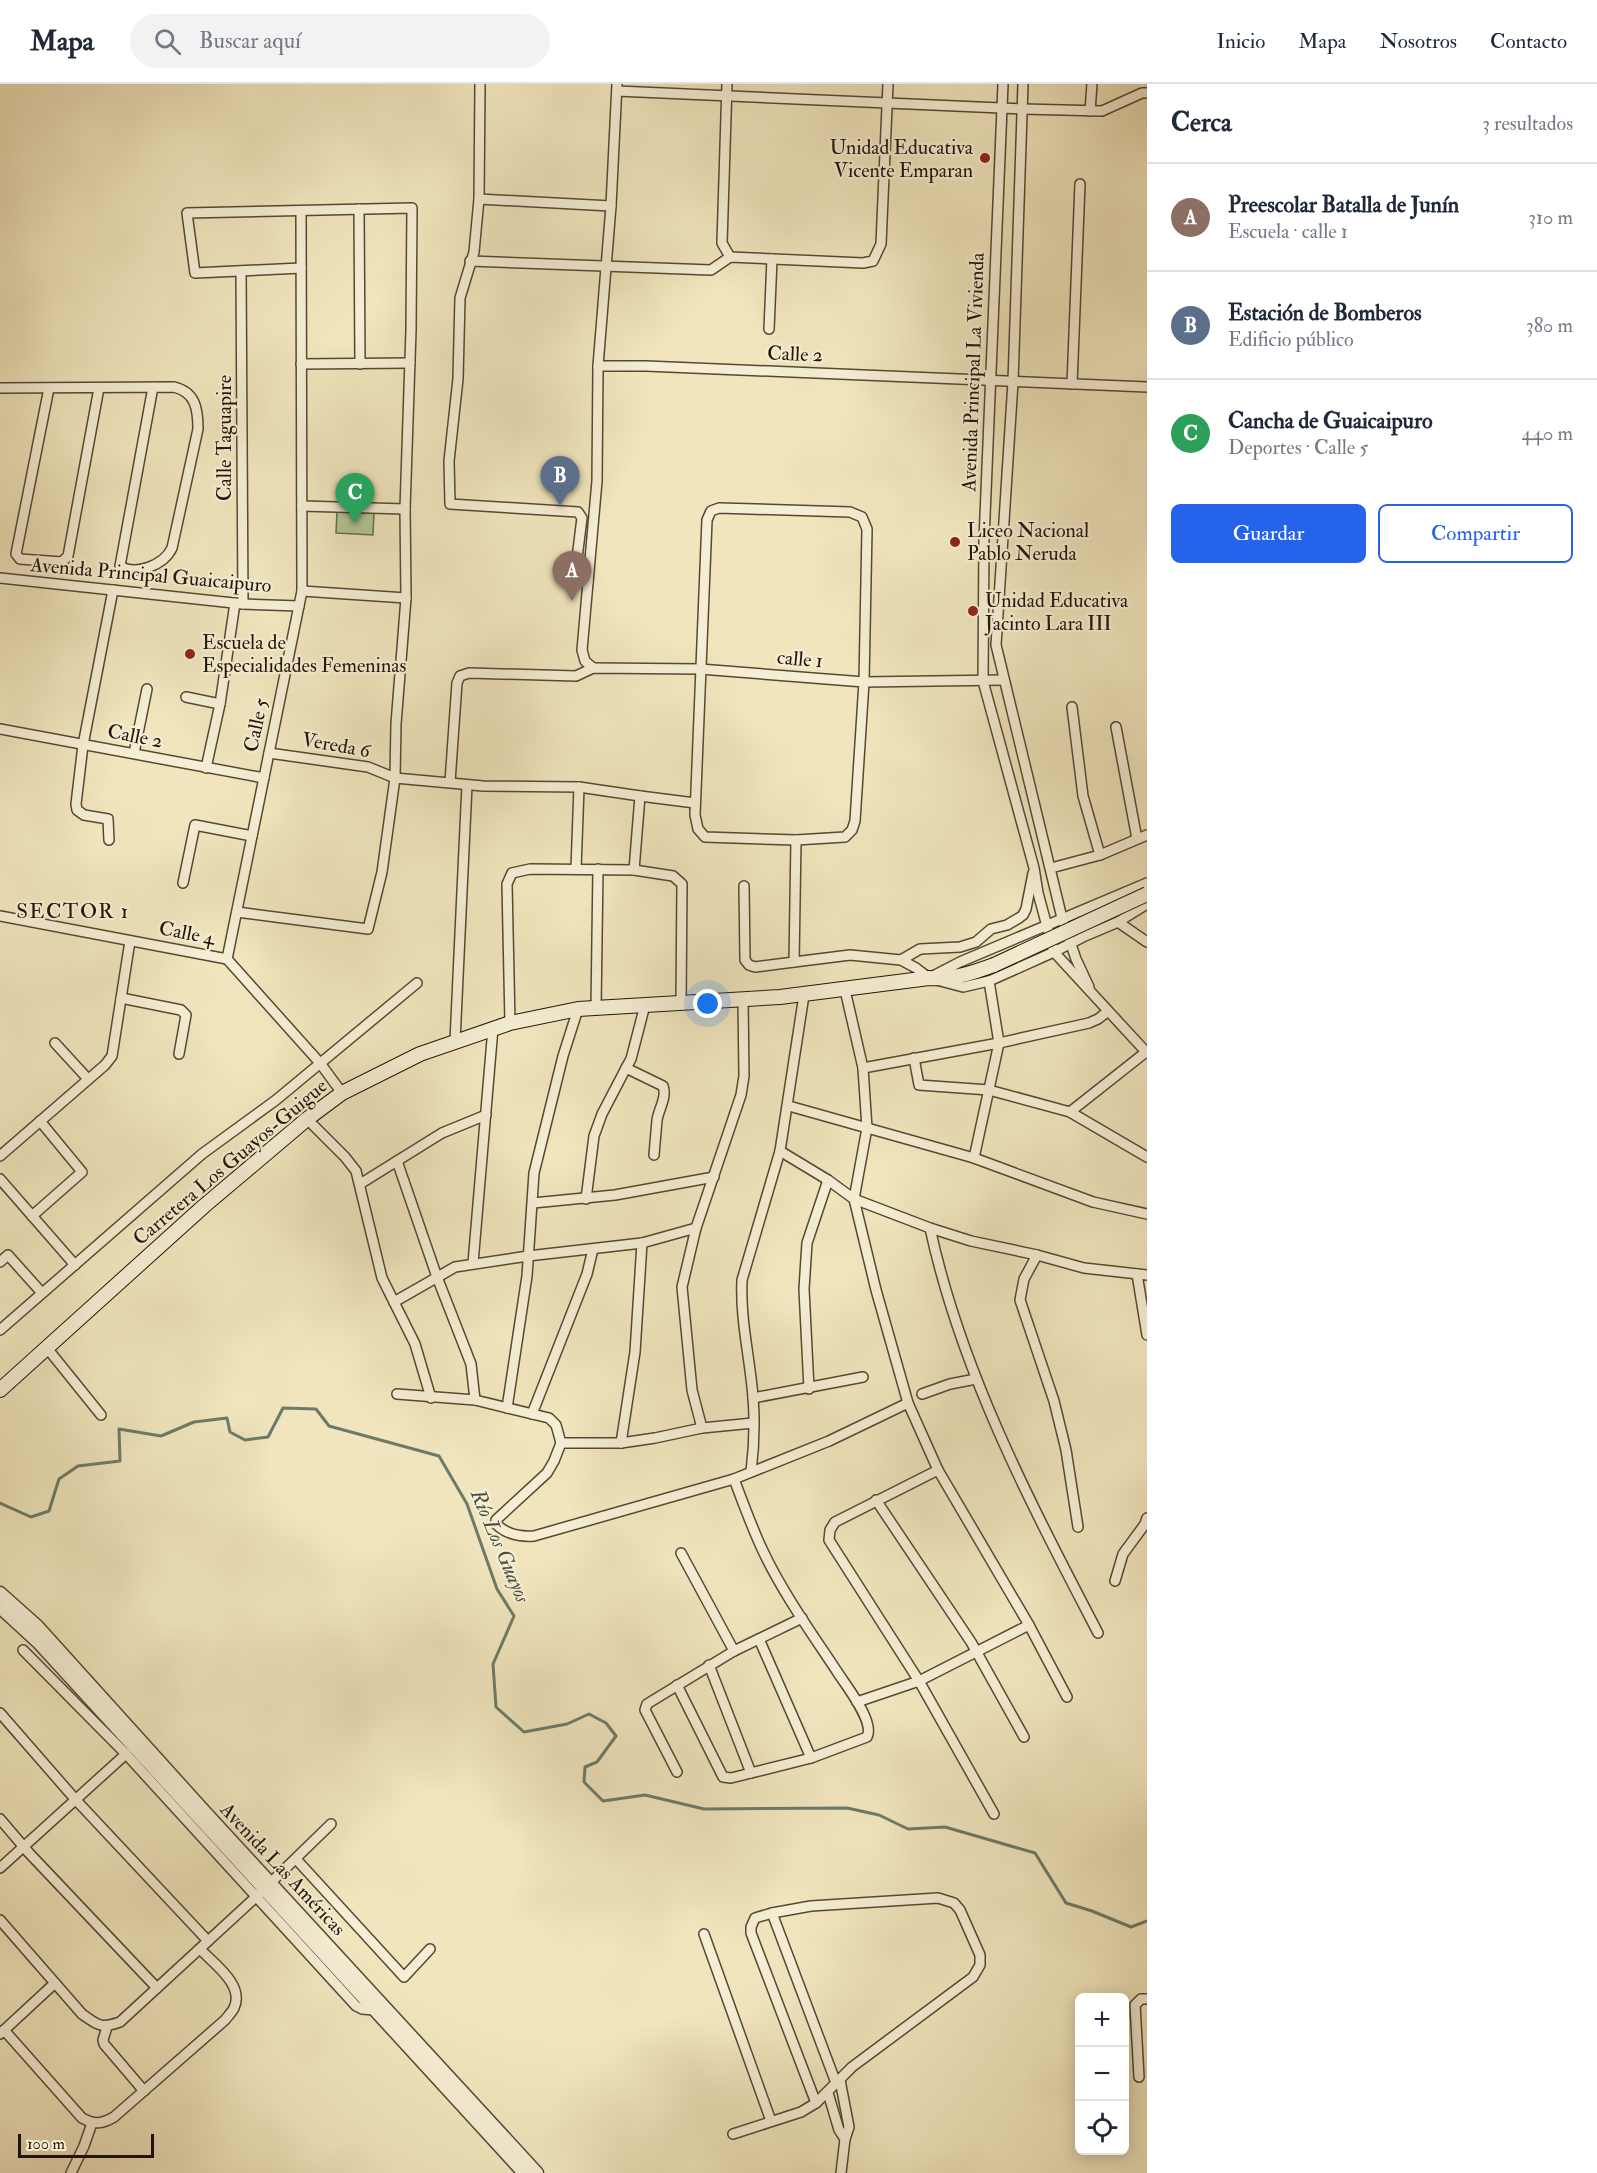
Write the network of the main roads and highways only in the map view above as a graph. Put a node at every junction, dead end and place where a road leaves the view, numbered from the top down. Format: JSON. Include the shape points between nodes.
{"nodes":[{"id":1,"x":1147,"y":894,"type":"edge"},
{"id":2,"x":0,"y":1390,"type":"edge"}],
"edges":[{"from":1,"to":2,"type":"main road","name":"Carretera Los Guayos-Guigue","bridge":true,"via":[[994,964],[953,977],[804,995],[578,1009],[510,1023],[420,1054],[342,1093],[307,1119]]}]}
